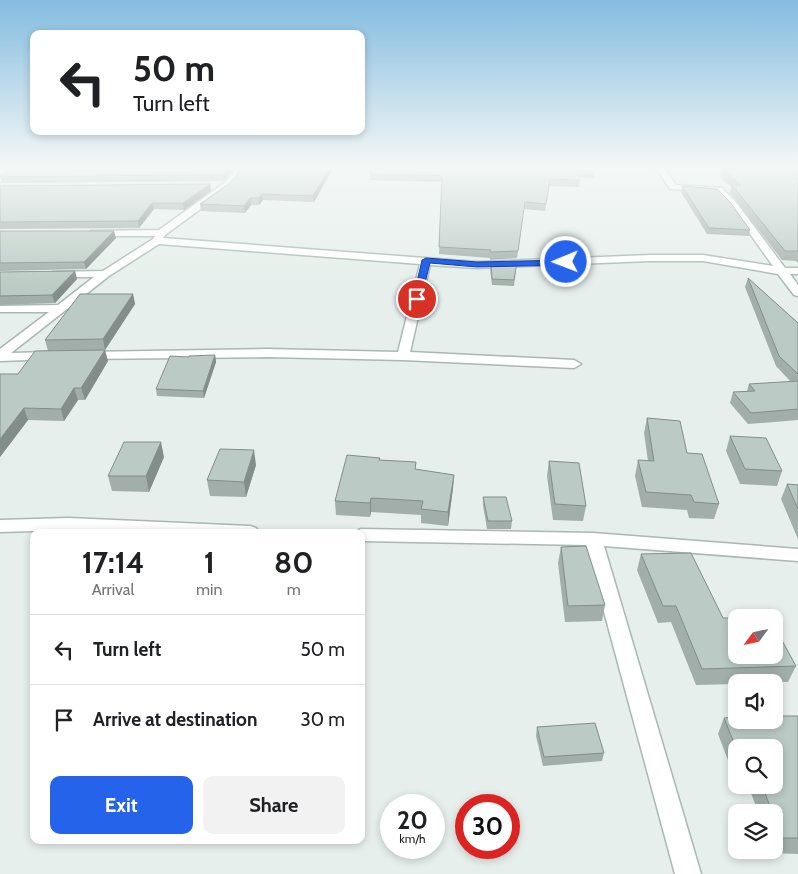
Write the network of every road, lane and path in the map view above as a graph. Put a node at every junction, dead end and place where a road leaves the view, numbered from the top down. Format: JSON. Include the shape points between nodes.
{"nodes":[{"id":1,"x":199,"y":207,"type":"edge"},
{"id":2,"x":735,"y":207,"type":"edge"},
{"id":3,"x":85,"y":233,"type":"edge"},
{"id":4,"x":159,"y":237,"type":"junction"},
{"id":5,"x":426,"y":260,"type":"junction"},
{"id":6,"x":782,"y":271,"type":"junction"},
{"id":7,"x":798,"y":271,"type":"edge"},
{"id":8,"x":48,"y":274,"type":"edge"},
{"id":9,"x":105,"y":274,"type":"junction"},
{"id":10,"x":798,"y":293,"type":"edge"},
{"id":11,"x":63,"y":308,"type":"junction"},
{"id":12,"x":0,"y":309,"type":"edge"},
{"id":13,"x":0,"y":356,"type":"edge"},
{"id":14,"x":403,"y":356,"type":"junction"},
{"id":15,"x":574,"y":364,"type":"dead end"},
{"id":16,"x":0,"y":526,"type":"edge"},
{"id":17,"x":182,"y":529,"type":"edge"},
{"id":18,"x":365,"y":535,"type":"edge"},
{"id":19,"x":593,"y":539,"type":"junction"},
{"id":20,"x":798,"y":555,"type":"edge"},
{"id":21,"x":688,"y":874,"type":"edge"}],
"edges":[{"from":1,"to":4,"type":"street"},
{"from":2,"to":6,"type":"street"},
{"from":3,"to":4,"type":"street"},
{"from":4,"to":5,"type":"street"},
{"from":4,"to":9,"type":"street"},
{"from":5,"to":6,"type":"street","via":[[477,265],[703,258]]},
{"from":5,"to":14,"type":"street"},
{"from":6,"to":7,"type":"street"},
{"from":6,"to":10,"type":"street"},
{"from":8,"to":9,"type":"street"},
{"from":9,"to":11,"type":"street"},
{"from":11,"to":12,"type":"street"},
{"from":11,"to":13,"type":"street"},
{"from":13,"to":14,"type":"street","via":[[268,353]]},
{"from":14,"to":15,"type":"street"},
{"from":16,"to":17,"type":"street","via":[[69,524]]},
{"from":18,"to":19,"type":"street"},
{"from":19,"to":20,"type":"street"},
{"from":19,"to":21,"type":"street"}]}
